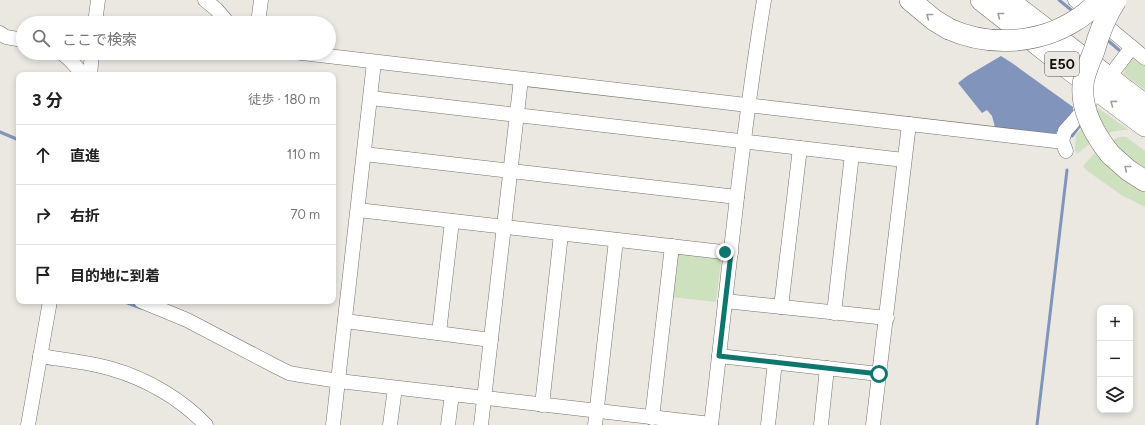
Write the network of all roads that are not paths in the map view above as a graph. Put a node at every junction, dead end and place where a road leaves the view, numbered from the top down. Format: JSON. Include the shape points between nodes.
{"nodes":[{"id":1,"x":98,"y":0,"type":"edge"},
{"id":2,"x":205,"y":0,"type":"edge"},
{"id":3,"x":262,"y":0,"type":"edge"},
{"id":4,"x":764,"y":0,"type":"edge"},
{"id":5,"x":910,"y":0,"type":"edge"},
{"id":6,"x":981,"y":0,"type":"edge"},
{"id":7,"x":1008,"y":0,"type":"edge"},
{"id":8,"x":1025,"y":0,"type":"edge"},
{"id":9,"x":1075,"y":0,"type":"edge"},
{"id":10,"x":1100,"y":0,"type":"edge"},
{"id":11,"x":1116,"y":0,"type":"edge"},
{"id":12,"x":96,"y":16,"type":"edge"},
{"id":13,"x":222,"y":16,"type":"edge"},
{"id":14,"x":259,"y":16,"type":"edge"},
{"id":15,"x":0,"y":34,"type":"edge"},
{"id":16,"x":16,"y":39,"type":"edge"},
{"id":17,"x":1132,"y":47,"type":"junction"},
{"id":18,"x":336,"y":57,"type":"edge"},
{"id":19,"x":1145,"y":58,"type":"edge"},
{"id":20,"x":70,"y":60,"type":"edge"},
{"id":21,"x":91,"y":60,"type":"edge"},
{"id":22,"x":374,"y":62,"type":"junction"},
{"id":23,"x":1107,"y":69,"type":"junction"},
{"id":24,"x":81,"y":72,"type":"edge"},
{"id":25,"x":90,"y":72,"type":"edge"},
{"id":26,"x":521,"y":79,"type":"junction"},
{"id":27,"x":370,"y":98,"type":"junction"},
{"id":28,"x":1091,"y":102,"type":"dead end"},
{"id":29,"x":748,"y":105,"type":"junction"},
{"id":30,"x":1145,"y":105,"type":"edge"},
{"id":31,"x":518,"y":114,"type":"junction"},
{"id":32,"x":908,"y":124,"type":"junction"},
{"id":33,"x":1145,"y":126,"type":"edge"},
{"id":34,"x":744,"y":141,"type":"junction"},
{"id":35,"x":800,"y":148,"type":"junction"},
{"id":36,"x":364,"y":154,"type":"junction"},
{"id":37,"x":852,"y":154,"type":"junction"},
{"id":38,"x":904,"y":160,"type":"junction"},
{"id":39,"x":511,"y":171,"type":"junction"},
{"id":40,"x":1145,"y":181,"type":"edge"},
{"id":41,"x":738,"y":197,"type":"junction"},
{"id":42,"x":358,"y":210,"type":"junction"},
{"id":43,"x":452,"y":221,"type":"junction"},
{"id":44,"x":504,"y":227,"type":"junction"},
{"id":45,"x":561,"y":234,"type":"junction"},
{"id":46,"x":616,"y":240,"type":"junction"},
{"id":47,"x":672,"y":246,"type":"junction"},
{"id":48,"x":731,"y":253,"type":"junction"},
{"id":49,"x":726,"y":301,"type":"junction"},
{"id":50,"x":49,"y":304,"type":"edge"},
{"id":51,"x":148,"y":304,"type":"edge"},
{"id":52,"x":781,"y":307,"type":"junction"},
{"id":53,"x":834,"y":313,"type":"junction"},
{"id":54,"x":887,"y":318,"type":"junction"},
{"id":55,"x":345,"y":321,"type":"junction"},
{"id":56,"x":439,"y":333,"type":"junction"},
{"id":57,"x":491,"y":340,"type":"junction"},
{"id":58,"x":40,"y":356,"type":"junction"},
{"id":59,"x":719,"y":356,"type":"junction"},
{"id":60,"x":775,"y":362,"type":"junction"},
{"id":61,"x":828,"y":368,"type":"junction"},
{"id":62,"x":879,"y":374,"type":"junction"},
{"id":63,"x":338,"y":381,"type":"junction"},
{"id":64,"x":395,"y":388,"type":"junction"},
{"id":65,"x":452,"y":394,"type":"junction"},
{"id":66,"x":484,"y":398,"type":"junction"},
{"id":67,"x":542,"y":405,"type":"junction"},
{"id":68,"x":596,"y":418,"type":"edge"},
{"id":69,"x":652,"y":418,"type":"junction"},
{"id":70,"x":28,"y":425,"type":"edge"},
{"id":71,"x":206,"y":425,"type":"edge"},
{"id":72,"x":333,"y":425,"type":"edge"},
{"id":73,"x":390,"y":425,"type":"edge"},
{"id":74,"x":448,"y":425,"type":"edge"},
{"id":75,"x":481,"y":425,"type":"edge"},
{"id":76,"x":711,"y":425,"type":"edge"},
{"id":77,"x":768,"y":425,"type":"edge"},
{"id":78,"x":821,"y":425,"type":"edge"},
{"id":79,"x":873,"y":425,"type":"edge"}],
"edges":[{"from":1,"to":12,"type":"street"},
{"from":2,"to":13,"type":"street"},
{"from":3,"to":14,"type":"street"},
{"from":4,"to":29,"type":"street"},
{"from":10,"to":5,"type":"highway","one_way":true,"bridge":true,"via":[[1076,20],[1050,32],[1030,38],[1004,41],[974,38],[949,30]]},
{"from":33,"to":6,"type":"highway","number":"E50","one_way":true},
{"from":7,"to":23,"type":"highway","number":"E50"},
{"from":8,"to":23,"type":"highway"},
{"from":9,"to":17,"type":"street"},
{"from":40,"to":11,"type":"highway","one_way":true,"bridge":true,"via":[[1128,170],[1102,144],[1087,112],[1082,85],[1101,27]]},
{"from":15,"to":16,"type":"street"},
{"from":17,"to":19,"type":"street"},
{"from":17,"to":23,"type":"street"},
{"from":18,"to":22,"type":"street"},
{"from":20,"to":24,"type":"street"},
{"from":21,"to":25,"type":"street"},
{"from":22,"to":26,"type":"street"},
{"from":22,"to":27,"type":"street"},
{"from":23,"to":30,"type":"highway","number":"E50"},
{"from":26,"to":29,"type":"street"},
{"from":26,"to":31,"type":"street"},
{"from":27,"to":31,"type":"street"},
{"from":27,"to":36,"type":"street"},
{"from":28,"to":32,"type":"street","via":[[1065,131],[1064,146],[1055,141]]},
{"from":29,"to":32,"type":"street"},
{"from":29,"to":34,"type":"street"},
{"from":31,"to":34,"type":"street"},
{"from":31,"to":39,"type":"street"},
{"from":32,"to":38,"type":"street"},
{"from":34,"to":35,"type":"street"},
{"from":34,"to":41,"type":"street"},
{"from":35,"to":37,"type":"street"},
{"from":35,"to":52,"type":"street"},
{"from":36,"to":39,"type":"street"},
{"from":36,"to":42,"type":"street"},
{"from":37,"to":38,"type":"street"},
{"from":37,"to":53,"type":"street"},
{"from":38,"to":54,"type":"street"},
{"from":39,"to":41,"type":"street"},
{"from":39,"to":44,"type":"street"},
{"from":41,"to":48,"type":"street"},
{"from":42,"to":43,"type":"street"},
{"from":42,"to":55,"type":"street"},
{"from":43,"to":44,"type":"street"},
{"from":43,"to":56,"type":"street"},
{"from":44,"to":45,"type":"street"},
{"from":44,"to":57,"type":"street"},
{"from":45,"to":46,"type":"street"},
{"from":45,"to":67,"type":"street"},
{"from":46,"to":47,"type":"street"},
{"from":46,"to":68,"type":"street"},
{"from":47,"to":48,"type":"street"},
{"from":47,"to":69,"type":"street"},
{"from":48,"to":49,"type":"street"},
{"from":49,"to":52,"type":"street"},
{"from":49,"to":59,"type":"street"},
{"from":50,"to":58,"type":"street"},
{"from":51,"to":63,"type":"street","via":[[187,320],[290,373]]},
{"from":52,"to":53,"type":"street"},
{"from":53,"to":54,"type":"street"},
{"from":54,"to":62,"type":"street"},
{"from":55,"to":56,"type":"street"},
{"from":55,"to":63,"type":"street"},
{"from":56,"to":57,"type":"street"},
{"from":57,"to":66,"type":"street"},
{"from":58,"to":70,"type":"street"},
{"from":58,"to":71,"type":"street","via":[[112,369],[140,379],[183,404]]},
{"from":59,"to":60,"type":"street"},
{"from":59,"to":76,"type":"street"},
{"from":60,"to":61,"type":"street"},
{"from":60,"to":77,"type":"street"},
{"from":61,"to":62,"type":"street"},
{"from":61,"to":78,"type":"street"},
{"from":62,"to":79,"type":"street"},
{"from":63,"to":64,"type":"street"},
{"from":63,"to":72,"type":"street"},
{"from":64,"to":65,"type":"street"},
{"from":64,"to":73,"type":"street"},
{"from":65,"to":66,"type":"street"},
{"from":65,"to":74,"type":"street"},
{"from":66,"to":67,"type":"street"},
{"from":66,"to":75,"type":"street"},
{"from":67,"to":68,"type":"street"},
{"from":68,"to":69,"type":"street"},
{"from":69,"to":76,"type":"street"}]}
